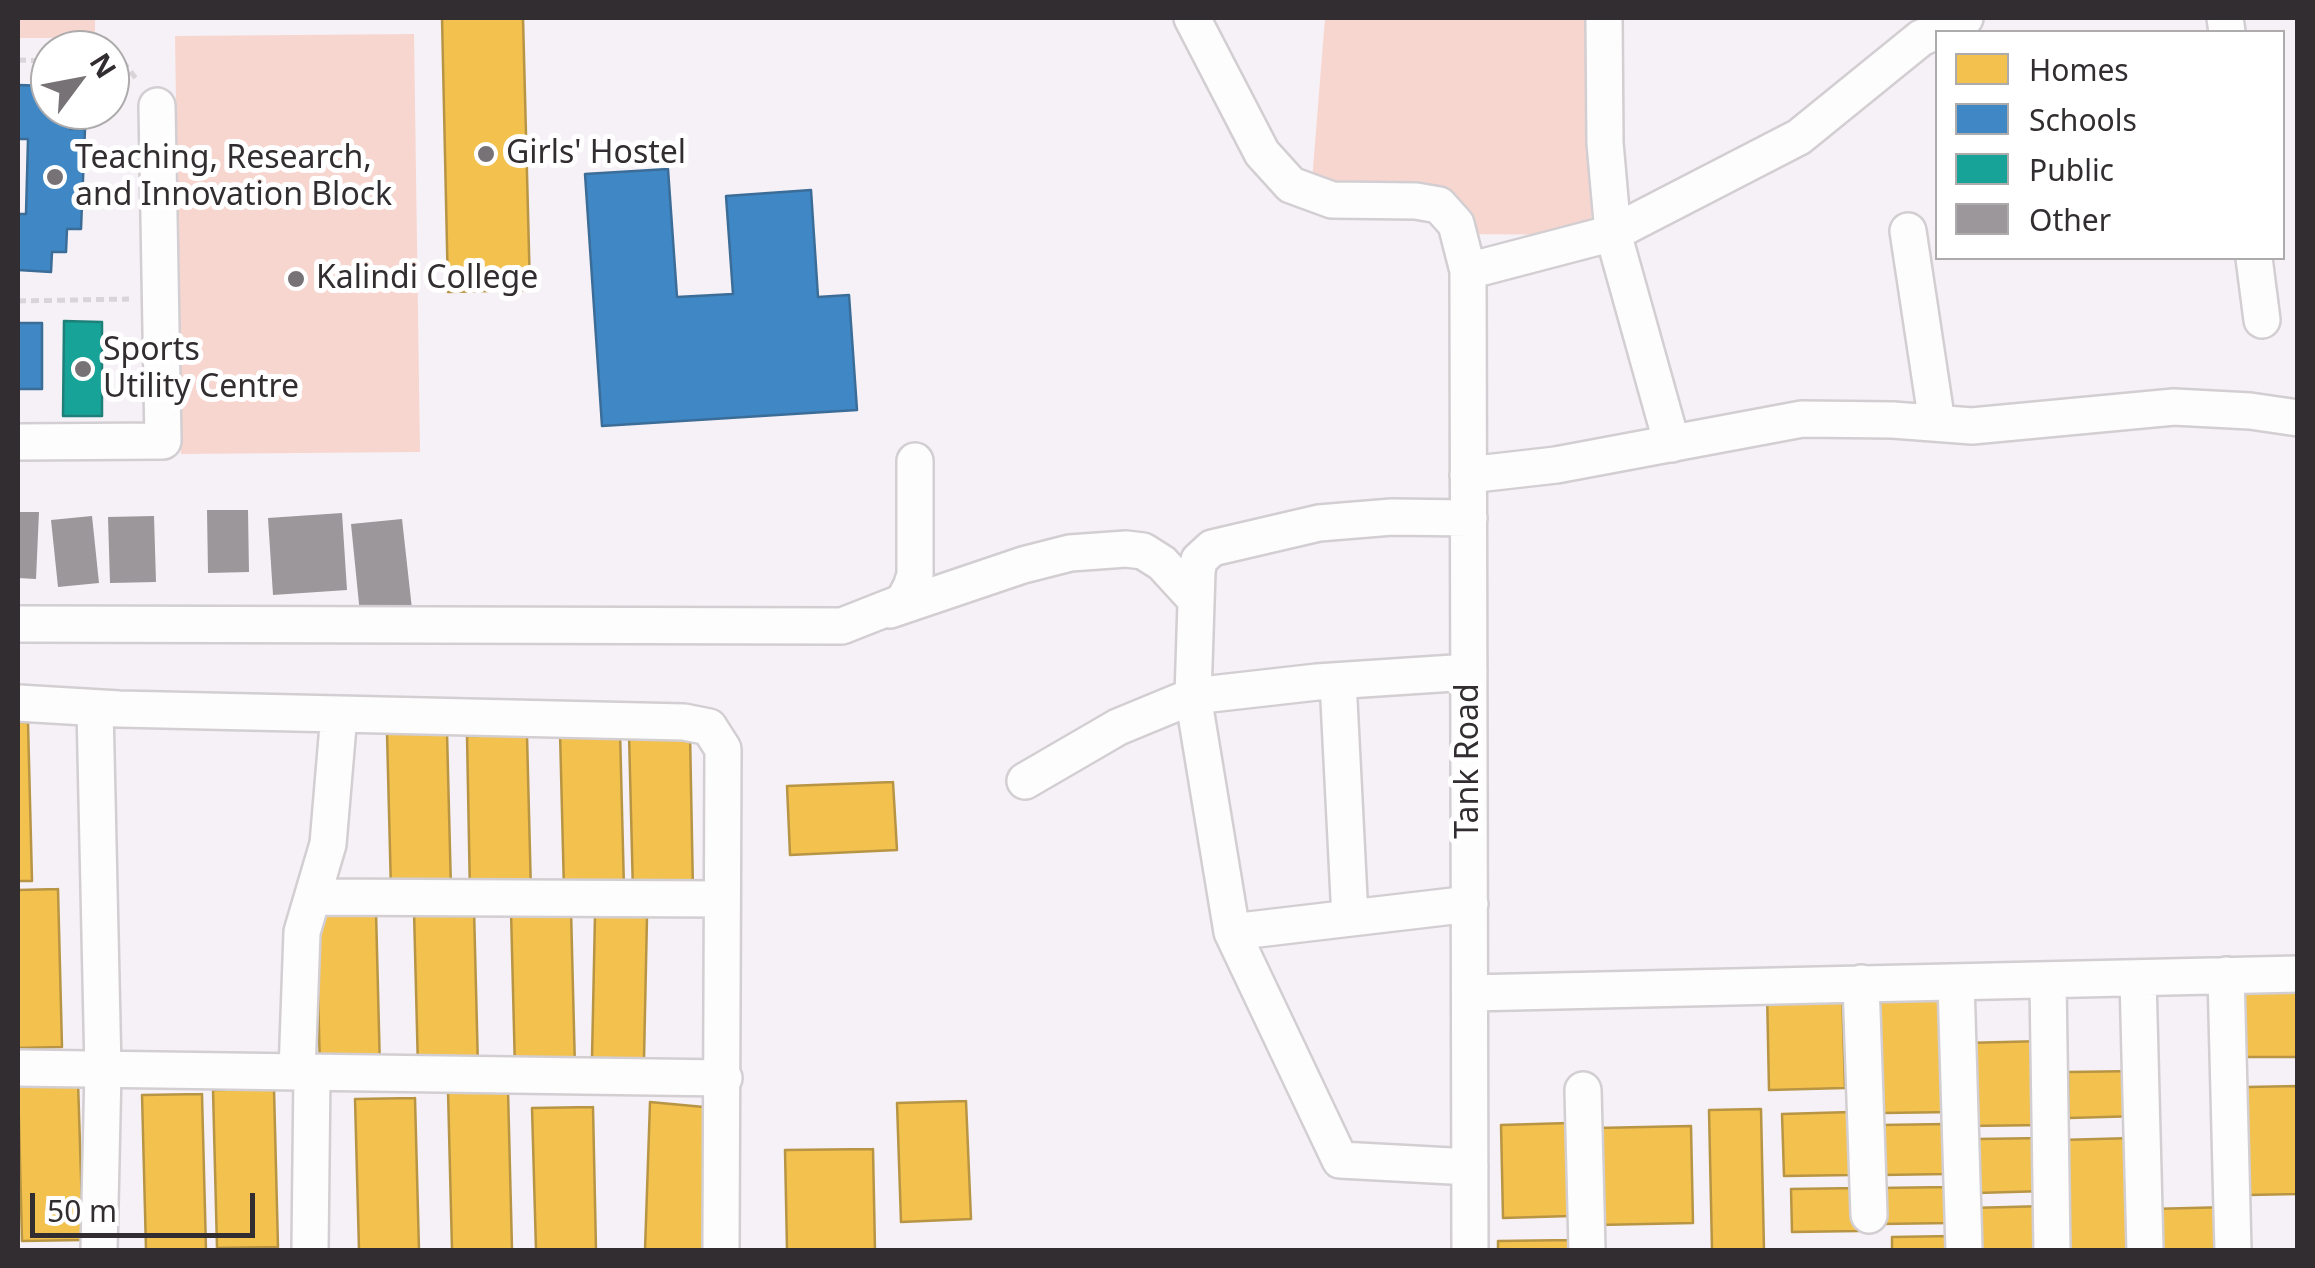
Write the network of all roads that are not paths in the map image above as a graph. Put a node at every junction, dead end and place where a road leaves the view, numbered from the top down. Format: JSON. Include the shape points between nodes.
{"nodes":[{"id":1,"x":1192,"y":18,"type":"edge"},
{"id":2,"x":1604,"y":18,"type":"edge"},
{"id":3,"x":1965,"y":18,"type":"edge"},
{"id":4,"x":1939,"y":30,"type":"edge"},
{"id":5,"x":1935,"y":32,"type":"edge"},
{"id":6,"x":157,"y":106,"type":"dead end"},
{"id":7,"x":1908,"y":231,"type":"dead end"},
{"id":8,"x":1613,"y":233,"type":"junction"},
{"id":9,"x":2254,"y":260,"type":"edge"},
{"id":10,"x":1468,"y":271,"type":"junction"},
{"id":11,"x":2262,"y":320,"type":"dead end"},
{"id":12,"x":2298,"y":418,"type":"edge"},
{"id":13,"x":1937,"y":423,"type":"junction"},
{"id":14,"x":18,"y":442,"type":"edge"},
{"id":15,"x":1672,"y":444,"type":"junction"},
{"id":16,"x":915,"y":461,"type":"dead end"},
{"id":17,"x":1468,"y":475,"type":"junction"},
{"id":18,"x":1469,"y":518,"type":"junction"},
{"id":19,"x":1196,"y":600,"type":"junction"},
{"id":20,"x":879,"y":614,"type":"junction"},
{"id":21,"x":18,"y":624,"type":"edge"},
{"id":22,"x":1469,"y":672,"type":"junction"},
{"id":23,"x":1338,"y":681,"type":"junction"},
{"id":24,"x":1193,"y":696,"type":"junction"},
{"id":25,"x":18,"y":703,"type":"edge"},
{"id":26,"x":96,"y":708,"type":"junction"},
{"id":27,"x":339,"y":714,"type":"junction"},
{"id":28,"x":1025,"y":782,"type":"dead end"},
{"id":29,"x":313,"y":896,"type":"junction"},
{"id":30,"x":722,"y":899,"type":"junction"},
{"id":31,"x":1470,"y":904,"type":"junction"},
{"id":32,"x":1350,"y":918,"type":"junction"},
{"id":33,"x":1232,"y":932,"type":"junction"},
{"id":34,"x":2298,"y":974,"type":"edge"},
{"id":35,"x":2226,"y":975,"type":"junction"},
{"id":36,"x":2138,"y":978,"type":"junction"},
{"id":37,"x":2048,"y":981,"type":"junction"},
{"id":38,"x":1956,"y":982,"type":"junction"},
{"id":39,"x":1860,"y":984,"type":"junction"},
{"id":40,"x":1470,"y":993,"type":"junction"},
{"id":41,"x":18,"y":1068,"type":"edge"},
{"id":42,"x":103,"y":1070,"type":"junction"},
{"id":43,"x":304,"y":1072,"type":"junction"},
{"id":44,"x":724,"y":1078,"type":"junction"},
{"id":45,"x":1583,"y":1090,"type":"dead end"},
{"id":46,"x":1470,"y":1167,"type":"junction"},
{"id":47,"x":1869,"y":1215,"type":"dead end"},
{"id":48,"x":99,"y":1250,"type":"edge"},
{"id":49,"x":310,"y":1250,"type":"edge"},
{"id":50,"x":721,"y":1250,"type":"edge"},
{"id":51,"x":1470,"y":1250,"type":"edge"},
{"id":52,"x":1586,"y":1250,"type":"edge"},
{"id":53,"x":1964,"y":1250,"type":"edge"},
{"id":54,"x":2052,"y":1250,"type":"edge"},
{"id":55,"x":2145,"y":1250,"type":"edge"},
{"id":56,"x":2233,"y":1250,"type":"edge"}],
"edges":[{"from":1,"to":10,"type":"street","name":"Tank Road","via":[[1262,153],[1291,185],[1332,200],[1440,205],[1456,224]]},
{"from":2,"to":8,"type":"street"},
{"from":3,"to":4,"type":"street"},
{"from":5,"to":8,"type":"street","via":[[1799,137]]},
{"from":6,"to":14,"type":"street","via":[[163,441]]},
{"from":7,"to":13,"type":"street"},
{"from":8,"to":10,"type":"street"},
{"from":8,"to":15,"type":"street"},
{"from":9,"to":11,"type":"street"},
{"from":10,"to":17,"type":"street","name":"Tank Road"},
{"from":12,"to":13,"type":"street","via":[[2174,407],[1972,426]]},
{"from":13,"to":15,"type":"street","via":[[1802,418]]},
{"from":15,"to":17,"type":"street"},
{"from":16,"to":20,"type":"street","via":[[915,575],[904,602]]},
{"from":17,"to":18,"type":"street","name":"Tank Road"},
{"from":18,"to":19,"type":"street","via":[[1318,522],[1212,548],[1199,560]]},
{"from":18,"to":22,"type":"street","name":"Tank Road"},
{"from":19,"to":20,"type":"street","via":[[1162,563],[1126,549],[1023,565]]},
{"from":19,"to":24,"type":"street"},
{"from":20,"to":21,"type":"street","via":[[842,626]]},
{"from":22,"to":23,"type":"street"},
{"from":22,"to":31,"type":"street","name":"Tank Road"},
{"from":23,"to":24,"type":"street"},
{"from":23,"to":32,"type":"street"},
{"from":24,"to":28,"type":"street","via":[[1118,727]]},
{"from":24,"to":33,"type":"street"},
{"from":25,"to":26,"type":"street"},
{"from":26,"to":27,"type":"street"},
{"from":26,"to":42,"type":"street"},
{"from":27,"to":29,"type":"street","via":[[328,844]]},
{"from":27,"to":30,"type":"street","via":[[709,727],[723,749]]},
{"from":29,"to":30,"type":"street"},
{"from":29,"to":43,"type":"street","via":[[302,932]]},
{"from":30,"to":44,"type":"street"},
{"from":31,"to":32,"type":"street"},
{"from":31,"to":40,"type":"street","name":"Tank Road"},
{"from":32,"to":33,"type":"street"},
{"from":33,"to":46,"type":"street","via":[[1340,1160]]},
{"from":34,"to":35,"type":"street"},
{"from":35,"to":36,"type":"street"},
{"from":35,"to":56,"type":"street"},
{"from":36,"to":37,"type":"street"},
{"from":36,"to":55,"type":"street"},
{"from":37,"to":38,"type":"street"},
{"from":37,"to":54,"type":"street"},
{"from":38,"to":39,"type":"street"},
{"from":38,"to":53,"type":"street"},
{"from":39,"to":40,"type":"street"},
{"from":39,"to":47,"type":"street"},
{"from":40,"to":46,"type":"street","name":"Tank Road"},
{"from":41,"to":42,"type":"street"},
{"from":42,"to":43,"type":"street"},
{"from":42,"to":48,"type":"street"},
{"from":43,"to":44,"type":"street"},
{"from":43,"to":49,"type":"street"},
{"from":44,"to":50,"type":"street"},
{"from":45,"to":52,"type":"street"},
{"from":46,"to":51,"type":"street","name":"Tank Road"}]}
